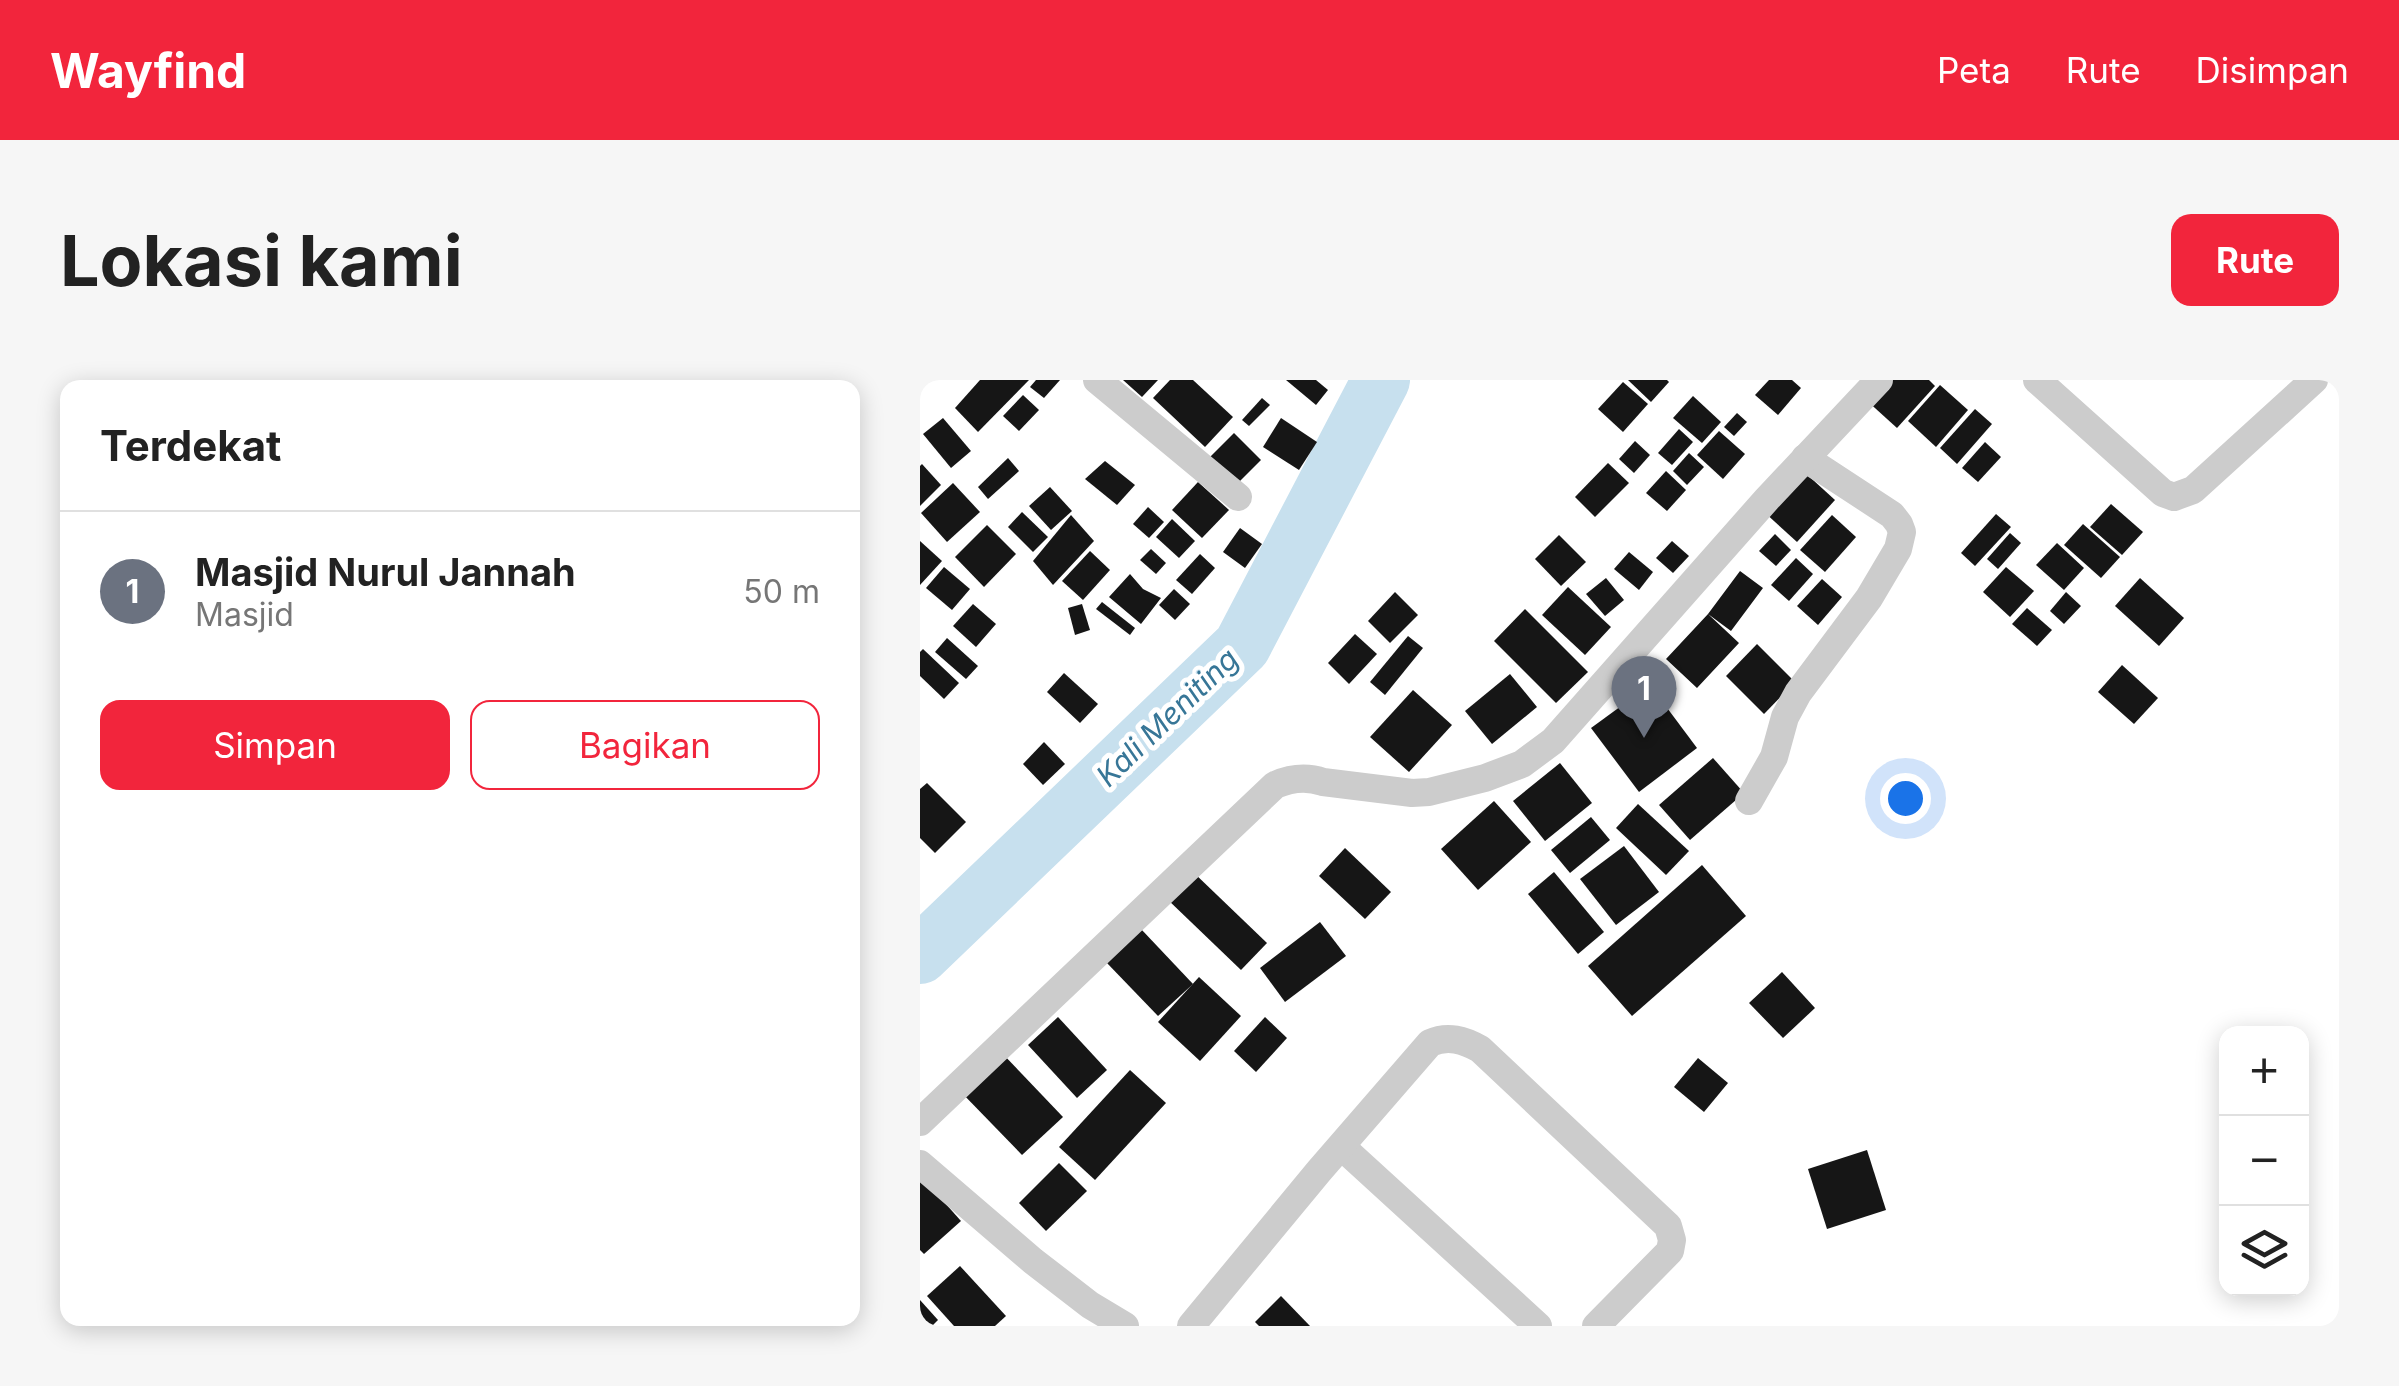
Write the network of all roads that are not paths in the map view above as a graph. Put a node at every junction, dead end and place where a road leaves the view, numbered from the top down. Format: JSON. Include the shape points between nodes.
{"nodes":[{"id":1,"x":1098,"y":380,"type":"edge"},
{"id":2,"x":1879,"y":380,"type":"edge"},
{"id":3,"x":2037,"y":380,"type":"edge"},
{"id":4,"x":2314,"y":380,"type":"edge"},
{"id":5,"x":1805,"y":458,"type":"junction"},
{"id":6,"x":1238,"y":497,"type":"dead end"},
{"id":7,"x":1749,"y":801,"type":"dead end"},
{"id":8,"x":920,"y":1122,"type":"edge"},
{"id":9,"x":1342,"y":1147,"type":"junction"},
{"id":10,"x":920,"y":1164,"type":"edge"},
{"id":11,"x":1125,"y":1326,"type":"edge"},
{"id":12,"x":1191,"y":1326,"type":"edge"},
{"id":13,"x":1538,"y":1326,"type":"edge"},
{"id":14,"x":1596,"y":1326,"type":"edge"}],
"edges":[{"from":1,"to":6,"type":"street"},
{"from":2,"to":5,"type":"street"},
{"from":3,"to":4,"type":"street","via":[[2174,497],[2192,490]]},
{"from":5,"to":7,"type":"street","via":[[1892,515],[1901,540],[1869,598],[1798,693],[1774,758]]},
{"from":5,"to":8,"type":"street","via":[[1554,741],[1522,764],[1429,792],[1313,778],[1274,785]]},
{"from":9,"to":12,"type":"street"},
{"from":9,"to":13,"type":"street"},
{"from":9,"to":14,"type":"street","via":[[1430,1043],[1463,1039],[1480,1049],[1668,1226],[1670,1251]]},
{"from":10,"to":11,"type":"street","via":[[1033,1262]]}]}
